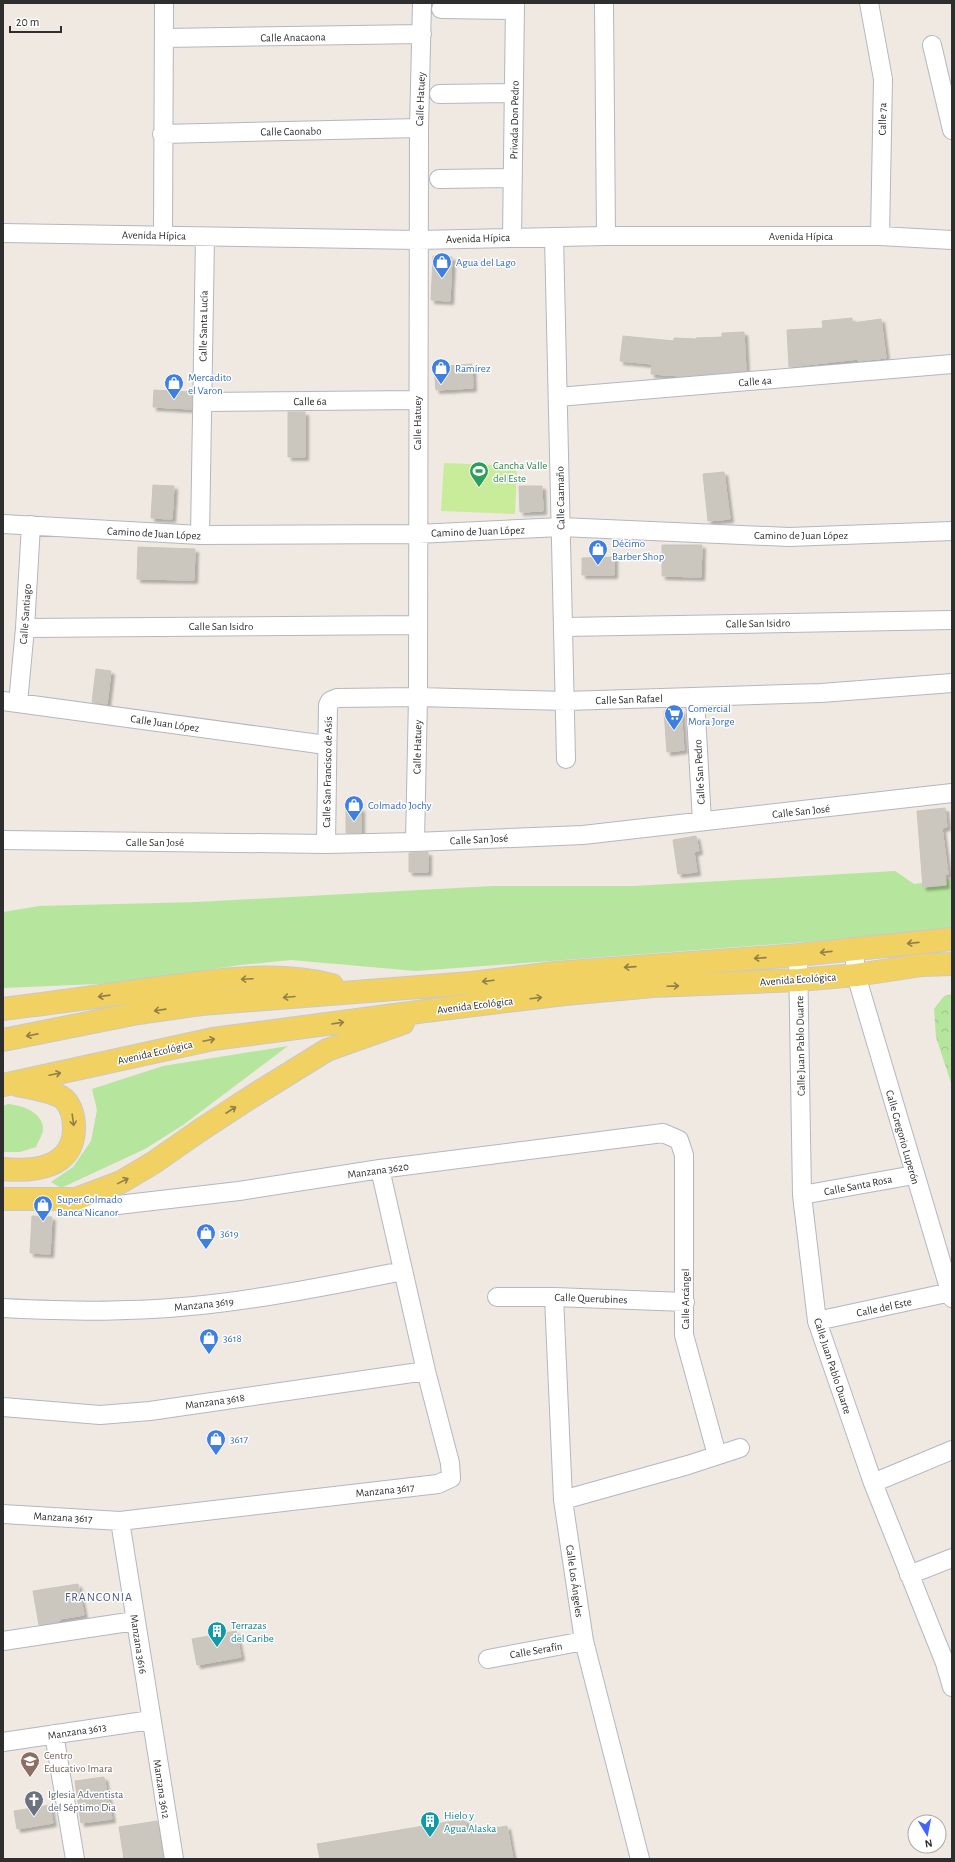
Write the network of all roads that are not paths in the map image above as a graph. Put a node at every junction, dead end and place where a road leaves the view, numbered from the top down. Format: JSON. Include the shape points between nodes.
{"nodes":[{"id":1,"x":164,"y":3,"type":"edge"},
{"id":2,"x":422,"y":3,"type":"edge"},
{"id":3,"x":604,"y":3,"type":"edge"},
{"id":4,"x":869,"y":3,"type":"edge"},
{"id":5,"x":515,"y":7,"type":"edge"},
{"id":6,"x":441,"y":9,"type":"dead end"},
{"id":7,"x":422,"y":34,"type":"junction"},
{"id":8,"x":164,"y":38,"type":"junction"},
{"id":9,"x":932,"y":45,"type":"dead end"},
{"id":10,"x":514,"y":93,"type":"junction"},
{"id":11,"x":439,"y":94,"type":"dead end"},
{"id":12,"x":419,"y":128,"type":"junction"},
{"id":13,"x":952,"y":130,"type":"edge"},
{"id":14,"x":162,"y":134,"type":"junction"},
{"id":15,"x":513,"y":178,"type":"junction"},
{"id":16,"x":439,"y":179,"type":"dead end"},
{"id":17,"x":3,"y":233,"type":"edge"},
{"id":18,"x":163,"y":235,"type":"junction"},
{"id":19,"x":205,"y":236,"type":"junction"},
{"id":20,"x":606,"y":236,"type":"junction"},
{"id":21,"x":880,"y":236,"type":"junction"},
{"id":22,"x":512,"y":237,"type":"junction"},
{"id":23,"x":554,"y":237,"type":"junction"},
{"id":24,"x":418,"y":240,"type":"junction"},
{"id":25,"x":952,"y":240,"type":"edge"},
{"id":26,"x":952,"y":364,"type":"edge"},
{"id":27,"x":558,"y":397,"type":"junction"},
{"id":28,"x":417,"y":400,"type":"junction"},
{"id":29,"x":202,"y":402,"type":"junction"},
{"id":30,"x":3,"y":524,"type":"edge"},
{"id":31,"x":31,"y":525,"type":"junction"},
{"id":32,"x":561,"y":527,"type":"junction"},
{"id":33,"x":952,"y":531,"type":"edge"},
{"id":34,"x":417,"y":534,"type":"junction"},
{"id":35,"x":200,"y":535,"type":"junction"},
{"id":36,"x":952,"y":620,"type":"edge"},
{"id":37,"x":418,"y":625,"type":"junction"},
{"id":38,"x":564,"y":627,"type":"junction"},
{"id":39,"x":25,"y":628,"type":"junction"},
{"id":40,"x":952,"y":683,"type":"edge"},
{"id":41,"x":418,"y":697,"type":"junction"},
{"id":42,"x":695,"y":698,"type":"junction"},
{"id":43,"x":330,"y":701,"type":"joint"},
{"id":44,"x":566,"y":701,"type":"junction"},
{"id":45,"x":11,"y":702,"type":"edge"},
{"id":46,"x":326,"y":745,"type":"junction"},
{"id":47,"x":566,"y":759,"type":"dead end"},
{"id":48,"x":952,"y":793,"type":"edge"},
{"id":49,"x":702,"y":822,"type":"junction"},
{"id":50,"x":3,"y":840,"type":"edge"},
{"id":51,"x":415,"y":842,"type":"junction"},
{"id":52,"x":326,"y":844,"type":"junction"},
{"id":53,"x":952,"y":939,"type":"edge"},
{"id":54,"x":854,"y":949,"type":"junction"},
{"id":55,"x":798,"y":955,"type":"junction"},
{"id":56,"x":952,"y":964,"type":"edge"},
{"id":57,"x":856,"y":975,"type":"junction"},
{"id":58,"x":799,"y":980,"type":"junction"},
{"id":59,"x":355,"y":991,"type":"junction"},
{"id":60,"x":3,"y":1010,"type":"edge"},
{"id":61,"x":425,"y":1011,"type":"junction"},
{"id":62,"x":3,"y":1040,"type":"edge"},
{"id":63,"x":6,"y":1084,"type":"edge"},
{"id":64,"x":679,"y":1140,"type":"joint"},
{"id":65,"x":3,"y":1169,"type":"edge"},
{"id":66,"x":380,"y":1169,"type":"junction"},
{"id":67,"x":914,"y":1175,"type":"junction"},
{"id":68,"x":802,"y":1196,"type":"junction"},
{"id":69,"x":3,"y":1199,"type":"edge"},
{"id":70,"x":76,"y":1199,"type":"junction"},
{"id":71,"x":403,"y":1271,"type":"junction"},
{"id":72,"x":951,"y":1295,"type":"edge"},
{"id":73,"x":498,"y":1297,"type":"dead end"},
{"id":74,"x":554,"y":1297,"type":"junction"},
{"id":75,"x":685,"y":1302,"type":"junction"},
{"id":76,"x":3,"y":1308,"type":"edge"},
{"id":77,"x":817,"y":1321,"type":"junction"},
{"id":78,"x":426,"y":1371,"type":"junction"},
{"id":79,"x":3,"y":1407,"type":"edge"},
{"id":80,"x":740,"y":1448,"type":"dead end"},
{"id":81,"x":952,"y":1450,"type":"edge"},
{"id":82,"x":717,"y":1455,"type":"junction"},
{"id":83,"x":873,"y":1483,"type":"junction"},
{"id":84,"x":563,"y":1500,"type":"junction"},
{"id":85,"x":3,"y":1514,"type":"edge"},
{"id":86,"x":120,"y":1521,"type":"junction"},
{"id":87,"x":952,"y":1558,"type":"edge"},
{"id":88,"x":909,"y":1575,"type":"junction"},
{"id":89,"x":135,"y":1621,"type":"junction"},
{"id":90,"x":3,"y":1641,"type":"edge"},
{"id":91,"x":584,"y":1641,"type":"junction"},
{"id":92,"x":488,"y":1659,"type":"dead end"},
{"id":93,"x":948,"y":1662,"type":"edge"},
{"id":94,"x":952,"y":1687,"type":"edge"},
{"id":95,"x":151,"y":1720,"type":"junction"},
{"id":96,"x":54,"y":1734,"type":"junction"},
{"id":97,"x":3,"y":1742,"type":"edge"},
{"id":98,"x":75,"y":1859,"type":"edge"},
{"id":99,"x":174,"y":1859,"type":"edge"},
{"id":100,"x":640,"y":1859,"type":"edge"}],
"edges":[{"from":1,"to":8,"type":"street"},
{"from":2,"to":7,"type":"street","name":"Calle Hatuey"},
{"from":3,"to":20,"type":"street"},
{"from":4,"to":21,"type":"street","name":"Calle 7a","via":[[883,79]]},
{"from":5,"to":6,"type":"street"},
{"from":5,"to":10,"type":"street","name":"Privada Don Pedro"},
{"from":7,"to":8,"type":"street","name":"Calle Anacaona"},
{"from":7,"to":12,"type":"street","name":"Calle Hatuey"},
{"from":8,"to":14,"type":"street"},
{"from":9,"to":13,"type":"street"},
{"from":10,"to":11,"type":"street"},
{"from":10,"to":15,"type":"street","name":"Privada Don Pedro"},
{"from":12,"to":14,"type":"street","name":"Calle Caonabo"},
{"from":12,"to":24,"type":"street","name":"Calle Hatuey"},
{"from":14,"to":18,"type":"street"},
{"from":15,"to":16,"type":"street"},
{"from":15,"to":22,"type":"street","name":"Privada Don Pedro"},
{"from":17,"to":18,"type":"street","name":"Avenida Hípica"},
{"from":18,"to":19,"type":"street","name":"Avenida Hípica"},
{"from":19,"to":24,"type":"street","name":"Avenida Hípica"},
{"from":19,"to":29,"type":"street","name":"Calle Santa Lucía"},
{"from":20,"to":21,"type":"street","name":"Avenida Hípica"},
{"from":20,"to":23,"type":"street","name":"Avenida Hípica"},
{"from":21,"to":25,"type":"street","name":"Avenida Hípica"},
{"from":22,"to":23,"type":"street","name":"Avenida Hípica"},
{"from":22,"to":24,"type":"street","name":"Avenida Hípica"},
{"from":23,"to":27,"type":"street","name":"Calle Caamaño"},
{"from":24,"to":28,"type":"street","name":"Calle Hatuey"},
{"from":26,"to":27,"type":"street","name":"Calle 4a"},
{"from":27,"to":32,"type":"street","name":"Calle Caamaño"},
{"from":28,"to":29,"type":"street","name":"Calle 6a"},
{"from":28,"to":34,"type":"street","name":"Calle Hatuey"},
{"from":29,"to":35,"type":"street","name":"Calle Santa Lucía"},
{"from":30,"to":31,"type":"street","name":"Camino de Juan López"},
{"from":31,"to":35,"type":"street","name":"Camino de Juan López"},
{"from":31,"to":39,"type":"street","name":"Calle Santiago"},
{"from":32,"to":33,"type":"street","name":"Camino de Juan López","via":[[789,537]]},
{"from":32,"to":34,"type":"street","name":"Camino de Juan López"},
{"from":32,"to":38,"type":"street","name":"Calle Caamaño"},
{"from":34,"to":35,"type":"street","name":"Camino de Juan López"},
{"from":34,"to":37,"type":"street","name":"Calle Hatuey"},
{"from":36,"to":38,"type":"street","name":"Calle San Isidro"},
{"from":37,"to":39,"type":"street","name":"Calle San Isidro"},
{"from":37,"to":41,"type":"street","name":"Calle Hatuey"},
{"from":38,"to":44,"type":"street","name":"Calle Caamaño"},
{"from":39,"to":45,"type":"street","name":"Calle Santiago"},
{"from":40,"to":42,"type":"street","name":"Calle San Rafael","via":[[821,693]]},
{"from":41,"to":43,"type":"street","name":"Calle San Rafael","via":[[337,698]]},
{"from":41,"to":44,"type":"street","name":"Calle San Rafael"},
{"from":41,"to":51,"type":"street","name":"Calle Hatuey"},
{"from":42,"to":44,"type":"street","name":"Calle San Rafael"},
{"from":42,"to":49,"type":"street","name":"Calle San Pedro"},
{"from":43,"to":46,"type":"street","name":"Calle San Francisco de Asís"},
{"from":44,"to":47,"type":"street","name":"Calle Caamaño"},
{"from":45,"to":46,"type":"street","name":"Calle Juan López"},
{"from":46,"to":52,"type":"street","name":"Calle San Francisco de Asís"},
{"from":48,"to":49,"type":"street","name":"Calle San José"},
{"from":49,"to":51,"type":"street","name":"Calle San José","via":[[583,835]]},
{"from":50,"to":52,"type":"street","name":"Calle San José"},
{"from":51,"to":52,"type":"street","name":"Calle San José"},
{"from":53,"to":54,"type":"main road","name":"Avenida Ecológica","one_way":true},
{"from":54,"to":55,"type":"main road","name":"Avenida Ecológica","one_way":true},
{"from":54,"to":57,"type":"street","name":"Calle Gregorio Luperón"},
{"from":55,"to":58,"type":"street","name":"Calle Juan Pablo Duarte"},
{"from":55,"to":59,"type":"main road","name":"Avenida Ecológica","one_way":true},
{"from":56,"to":57,"type":"main road","name":"Avenida Ecológica","via":[[922,965]]},
{"from":57,"to":58,"type":"main road","name":"Avenida Ecológica"},
{"from":57,"to":67,"type":"street","name":"Calle Gregorio Luperón"},
{"from":61,"to":58,"type":"main road","name":"Avenida Ecológica","one_way":true,"via":[[645,987]]},
{"from":58,"to":68,"type":"street","name":"Calle Juan Pablo Duarte"},
{"from":59,"to":60,"type":"main road","one_way":true,"via":[[316,981],[248,979],[211,981]]},
{"from":59,"to":62,"type":"main road","name":"Avenida Ecológica","one_way":true,"via":[[193,1005],[138,1013]]},
{"from":63,"to":61,"type":"main road","name":"Avenida Ecológica","one_way":true,"via":[[212,1039]]},
{"from":70,"to":61,"type":"main road","one_way":true,"via":[[121,1182],[147,1167],[327,1050],[397,1027]]},
{"from":63,"to":65,"type":"main road","one_way":true,"via":[[49,1092],[64,1099],[74,1116],[74,1138],[64,1156],[50,1166],[26,1171]]},
{"from":64,"to":66,"type":"street","name":"Manzana 3620","via":[[663,1134]]},
{"from":64,"to":75,"type":"street","name":"Calle Arcángel","via":[[684,1155]]},
{"from":66,"to":70,"type":"street","name":"Manzana 3620","via":[[239,1191],[108,1206]]},
{"from":66,"to":71,"type":"street","name":"Manzana 3617"},
{"from":67,"to":68,"type":"street","name":"Calle Santa Rosa"},
{"from":67,"to":72,"type":"street","name":"Calle Gregorio Luperón"},
{"from":68,"to":77,"type":"street","name":"Calle Juan Pablo Duarte"},
{"from":69,"to":70,"type":"main road"},
{"from":71,"to":76,"type":"street","name":"Manzana 3619","via":[[292,1293],[191,1306],[121,1310]]},
{"from":71,"to":78,"type":"street","name":"Manzana 3617"},
{"from":72,"to":77,"type":"street","name":"Calle del Este"},
{"from":73,"to":74,"type":"street","name":"Calle Querubines"},
{"from":74,"to":75,"type":"street","name":"Calle Querubines"},
{"from":74,"to":84,"type":"street","name":"Calle Los Ángeles"},
{"from":75,"to":82,"type":"street","name":"Calle Arcángel","via":[[684,1335]]},
{"from":77,"to":83,"type":"street","name":"Calle Juan Pablo Duarte"},
{"from":78,"to":79,"type":"street","name":"Manzana 3618","via":[[107,1415]]},
{"from":78,"to":86,"type":"street","name":"Manzana 3617","via":[[450,1463],[451,1478],[438,1484]]},
{"from":80,"to":82,"type":"street"},
{"from":81,"to":83,"type":"street"},
{"from":82,"to":84,"type":"street"},
{"from":83,"to":88,"type":"street","name":"Calle Juan Pablo Duarte"},
{"from":84,"to":91,"type":"street","name":"Calle Los Ángeles"},
{"from":85,"to":86,"type":"street","name":"Manzana 3617"},
{"from":86,"to":89,"type":"street","name":"Manzana 3616"},
{"from":87,"to":88,"type":"street"},
{"from":88,"to":93,"type":"street","name":"Calle Juan Pablo Duarte"},
{"from":89,"to":90,"type":"street"},
{"from":89,"to":95,"type":"street","name":"Manzana 3616"},
{"from":91,"to":92,"type":"street","name":"Calle Serafín"},
{"from":91,"to":100,"type":"street","name":"Calle Los Ángeles"},
{"from":93,"to":94,"type":"street","name":"Calle Juan Pablo Duarte"},
{"from":95,"to":96,"type":"street","name":"Manzana 3613"},
{"from":95,"to":99,"type":"street","name":"Manzana 3612"},
{"from":96,"to":97,"type":"street","name":"Manzana 3613"},
{"from":96,"to":98,"type":"street"}]}
